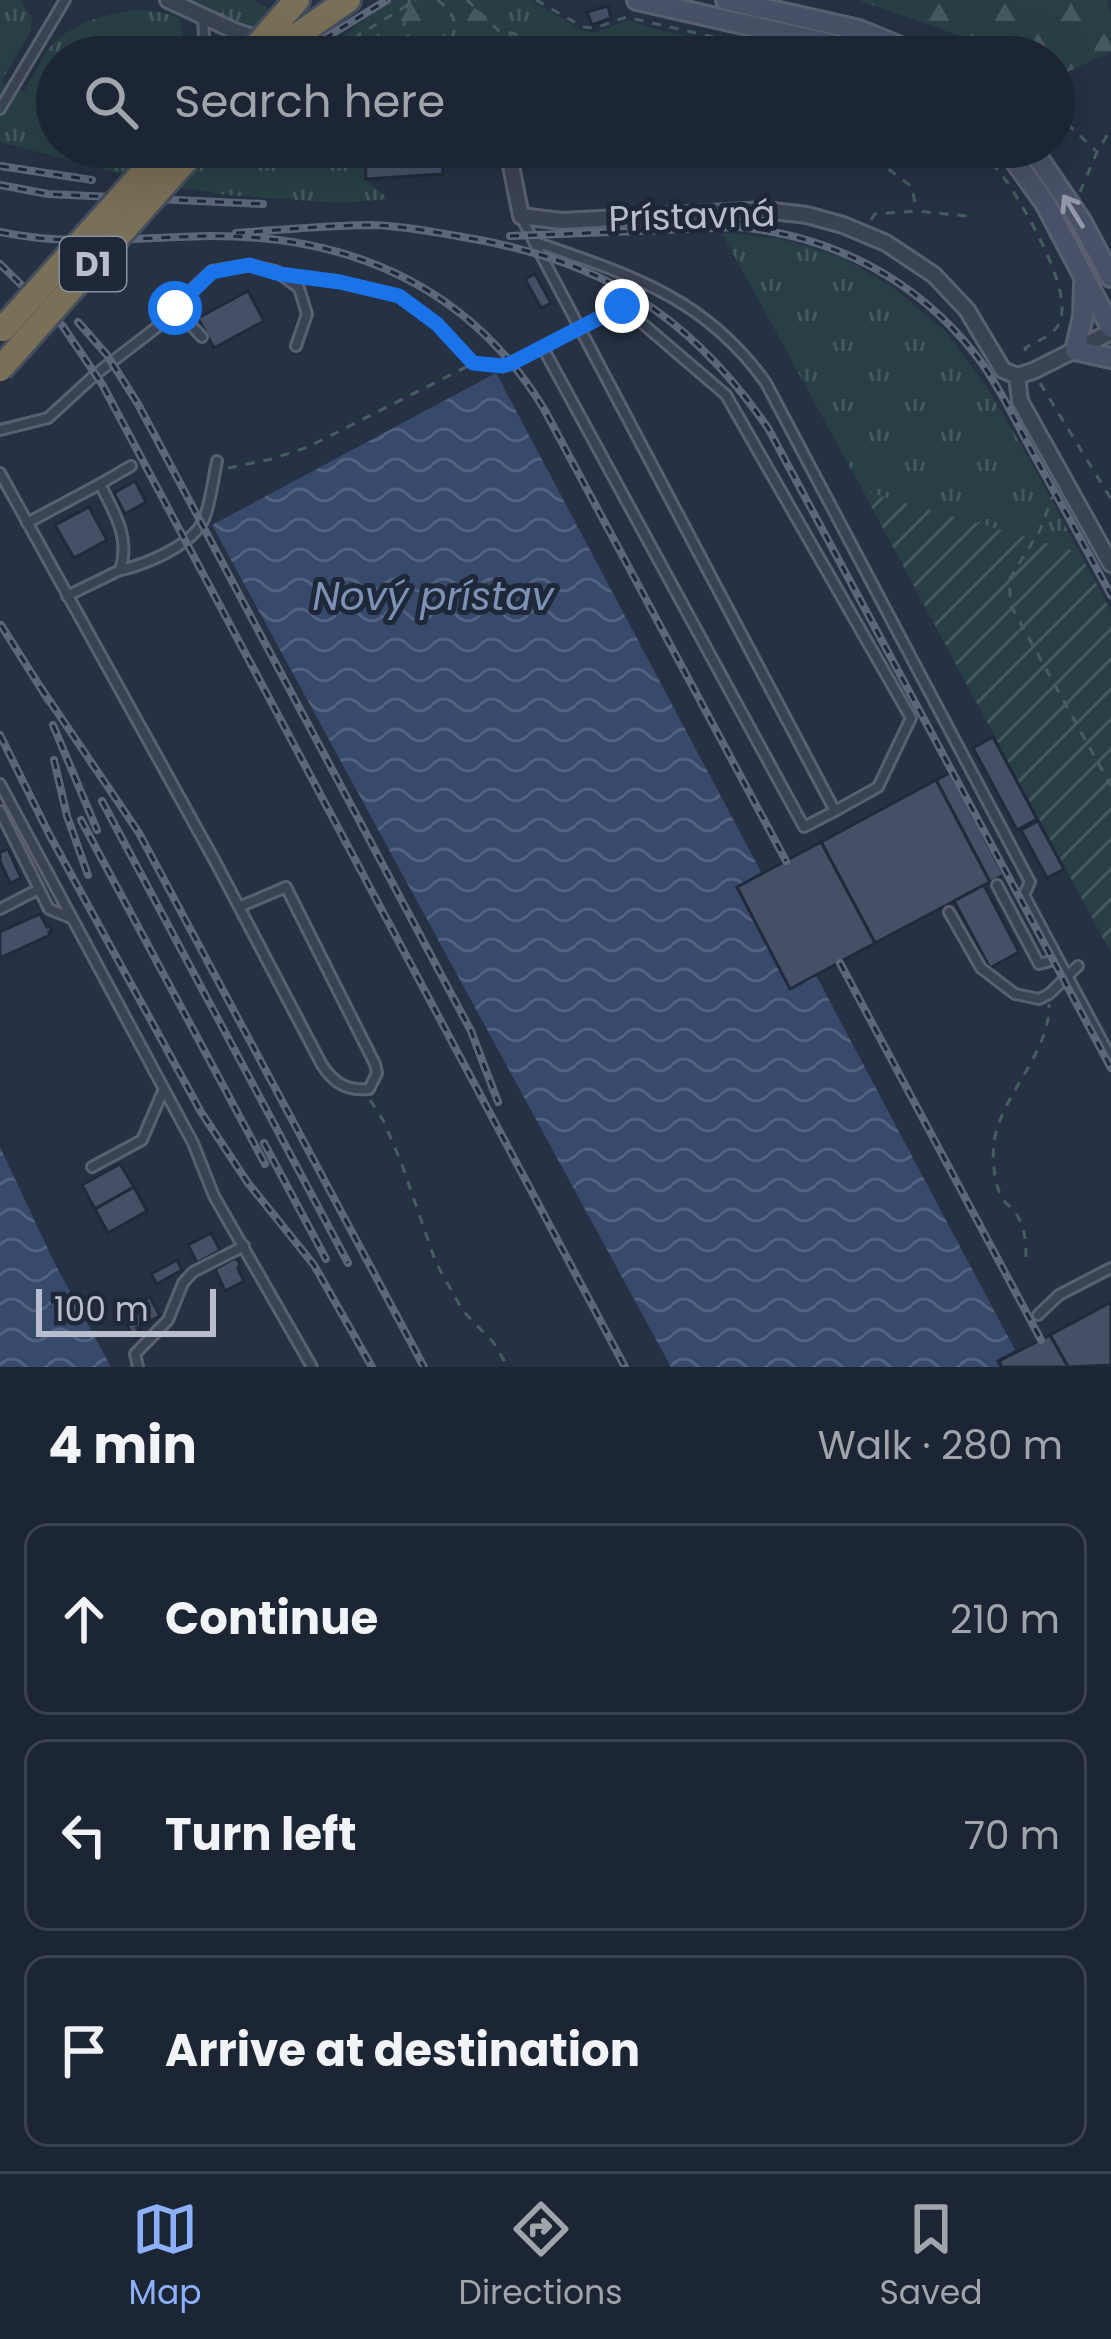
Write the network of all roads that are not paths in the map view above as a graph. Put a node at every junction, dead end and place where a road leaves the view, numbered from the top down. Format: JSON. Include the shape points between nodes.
{"nodes":[{"id":1,"x":65,"y":0,"type":"edge"},
{"id":2,"x":168,"y":0,"type":"edge"},
{"id":3,"x":298,"y":0,"type":"edge"},
{"id":4,"x":329,"y":0,"type":"edge"},
{"id":5,"x":348,"y":0,"type":"edge"},
{"id":6,"x":637,"y":0,"type":"edge"},
{"id":7,"x":726,"y":0,"type":"edge"},
{"id":8,"x":203,"y":16,"type":"junction"},
{"id":9,"x":43,"y":36,"type":"edge"},
{"id":10,"x":204,"y":36,"type":"edge"},
{"id":11,"x":252,"y":36,"type":"edge"},
{"id":12,"x":266,"y":36,"type":"edge"},
{"id":13,"x":296,"y":36,"type":"edge"},
{"id":14,"x":296,"y":36,"type":"edge"},
{"id":15,"x":798,"y":36,"type":"edge"},
{"id":16,"x":874,"y":36,"type":"edge"},
{"id":17,"x":36,"y":48,"type":"edge"},
{"id":18,"x":0,"y":109,"type":"edge"},
{"id":19,"x":147,"y":168,"type":"edge"},
{"id":20,"x":179,"y":168,"type":"edge"},
{"id":21,"x":512,"y":168,"type":"edge"},
{"id":22,"x":1020,"y":168,"type":"edge"},
{"id":23,"x":1045,"y":168,"type":"edge"},
{"id":24,"x":521,"y":216,"type":"junction"},
{"id":25,"x":535,"y":242,"type":"junction"},
{"id":26,"x":1111,"y":277,"type":"edge"},
{"id":27,"x":1084,"y":279,"type":"junction"},
{"id":28,"x":175,"y":308,"type":"junction"},
{"id":29,"x":581,"y":328,"type":"junction"},
{"id":30,"x":2,"y":330,"type":"edge"},
{"id":31,"x":1111,"y":330,"type":"edge"},
{"id":32,"x":202,"y":338,"type":"dead end"},
{"id":33,"x":296,"y":346,"type":"dead end"},
{"id":34,"x":543,"y":348,"type":"road end"},
{"id":35,"x":1075,"y":350,"type":"junction"},
{"id":36,"x":1111,"y":358,"type":"edge"},
{"id":37,"x":0,"y":369,"type":"edge"},
{"id":38,"x":1017,"y":376,"type":"junction"},
{"id":39,"x":0,"y":430,"type":"edge"},
{"id":40,"x":131,"y":466,"type":"dead end"},
{"id":41,"x":216,"y":466,"type":"road end"},
{"id":42,"x":0,"y":473,"type":"edge"},
{"id":43,"x":100,"y":484,"type":"junction"},
{"id":44,"x":27,"y":523,"type":"junction"},
{"id":45,"x":1111,"y":564,"type":"edge"},
{"id":46,"x":120,"y":570,"type":"junction"},
{"id":47,"x":67,"y":596,"type":"junction"},
{"id":48,"x":0,"y":784,"type":"edge"},
{"id":49,"x":0,"y":811,"type":"edge"},
{"id":50,"x":836,"y":811,"type":"junction"},
{"id":51,"x":997,"y":885,"type":"dead end"},
{"id":52,"x":39,"y":890,"type":"junction"},
{"id":53,"x":239,"y":908,"type":"junction"},
{"id":54,"x":0,"y":909,"type":"edge"},
{"id":55,"x":950,"y":912,"type":"dead end"},
{"id":56,"x":72,"y":918,"type":"junction"},
{"id":57,"x":1058,"y":958,"type":"junction"},
{"id":58,"x":1078,"y":966,"type":"dead end"},
{"id":59,"x":1068,"y":977,"type":"junction"},
{"id":60,"x":1111,"y":1058,"type":"edge"},
{"id":61,"x":164,"y":1089,"type":"junction"},
{"id":62,"x":92,"y":1167,"type":"dead end"},
{"id":63,"x":244,"y":1246,"type":"junction"},
{"id":64,"x":1111,"y":1268,"type":"edge"},
{"id":65,"x":1038,"y":1315,"type":"dead end"},
{"id":66,"x":138,"y":1367,"type":"edge"},
{"id":67,"x":312,"y":1367,"type":"edge"}],
"edges":[{"from":1,"to":9,"type":"lane"},
{"from":2,"to":8,"type":"street"},
{"from":3,"to":12,"type":"highway","bridge":true},
{"from":4,"to":13,"type":"highway"},
{"from":5,"to":14,"type":"highway"},
{"from":6,"to":15,"type":"main road"},
{"from":7,"to":16,"type":"main road"},
{"from":8,"to":10,"type":"lane"},
{"from":8,"to":11,"type":"street"},
{"from":17,"to":18,"type":"lane"},
{"from":19,"to":30,"type":"highway","number":"D1","bridge":true},
{"from":20,"to":37,"type":"highway","number":"D1","bridge":true},
{"from":21,"to":24,"type":"street"},
{"from":22,"to":27,"type":"main road"},
{"from":26,"to":23,"type":"main road","one_way":true},
{"from":24,"to":25,"type":"lane"},
{"from":24,"to":38,"type":"street","name":"Prístavná","via":[[562,221],[764,210],[863,232],[949,289],[1003,370]]},
{"from":25,"to":29,"type":"lane"},
{"from":25,"to":57,"type":"lane","via":[[691,306],[747,356],[1030,882],[1024,895]]},
{"from":27,"to":31,"type":"main road"},
{"from":27,"to":35,"type":"main road"},
{"from":28,"to":32,"type":"lane"},
{"from":28,"to":33,"type":"lane","via":[[212,272],[249,265],[280,274],[299,288],[307,314]]},
{"from":28,"to":39,"type":"lane","via":[[48,418]]},
{"from":29,"to":50,"type":"lane"},
{"from":29,"to":50,"type":"lane","via":[[622,306],[726,394],[911,718],[878,787]]},
{"from":31,"to":35,"type":"street"},
{"from":34,"to":50,"type":"lane","via":[[804,827]]},
{"from":35,"to":36,"type":"main road"},
{"from":35,"to":38,"type":"street"},
{"from":38,"to":45,"type":"street","name":"Prístavná","via":[[1020,401]]},
{"from":40,"to":43,"type":"lane"},
{"from":41,"to":46,"type":"lane","via":[[193,535]]},
{"from":42,"to":44,"type":"lane"},
{"from":43,"to":44,"type":"lane"},
{"from":43,"to":46,"type":"lane","via":[[122,526]]},
{"from":44,"to":47,"type":"lane"},
{"from":46,"to":47,"type":"lane"},
{"from":47,"to":53,"type":"lane"},
{"from":48,"to":56,"type":"lane"},
{"from":49,"to":52,"type":"lane"},
{"from":51,"to":57,"type":"lane","via":[[1040,964]]},
{"from":52,"to":54,"type":"lane"},
{"from":52,"to":56,"type":"lane","via":[[49,909]]},
{"from":53,"to":53,"type":"lane","via":[[286,887],[375,1064],[369,1089],[342,1086],[322,1065]]},
{"from":55,"to":59,"type":"lane","via":[[980,968],[1015,994],[1039,999]]},
{"from":56,"to":61,"type":"lane"},
{"from":57,"to":59,"type":"lane"},
{"from":58,"to":59,"type":"lane"},
{"from":59,"to":60,"type":"lane"},
{"from":61,"to":62,"type":"lane","via":[[142,1140]]},
{"from":61,"to":63,"type":"lane"},
{"from":63,"to":66,"type":"lane","via":[[184,1282],[168,1320],[135,1354]]},
{"from":63,"to":67,"type":"lane"},
{"from":64,"to":65,"type":"lane"}]}
